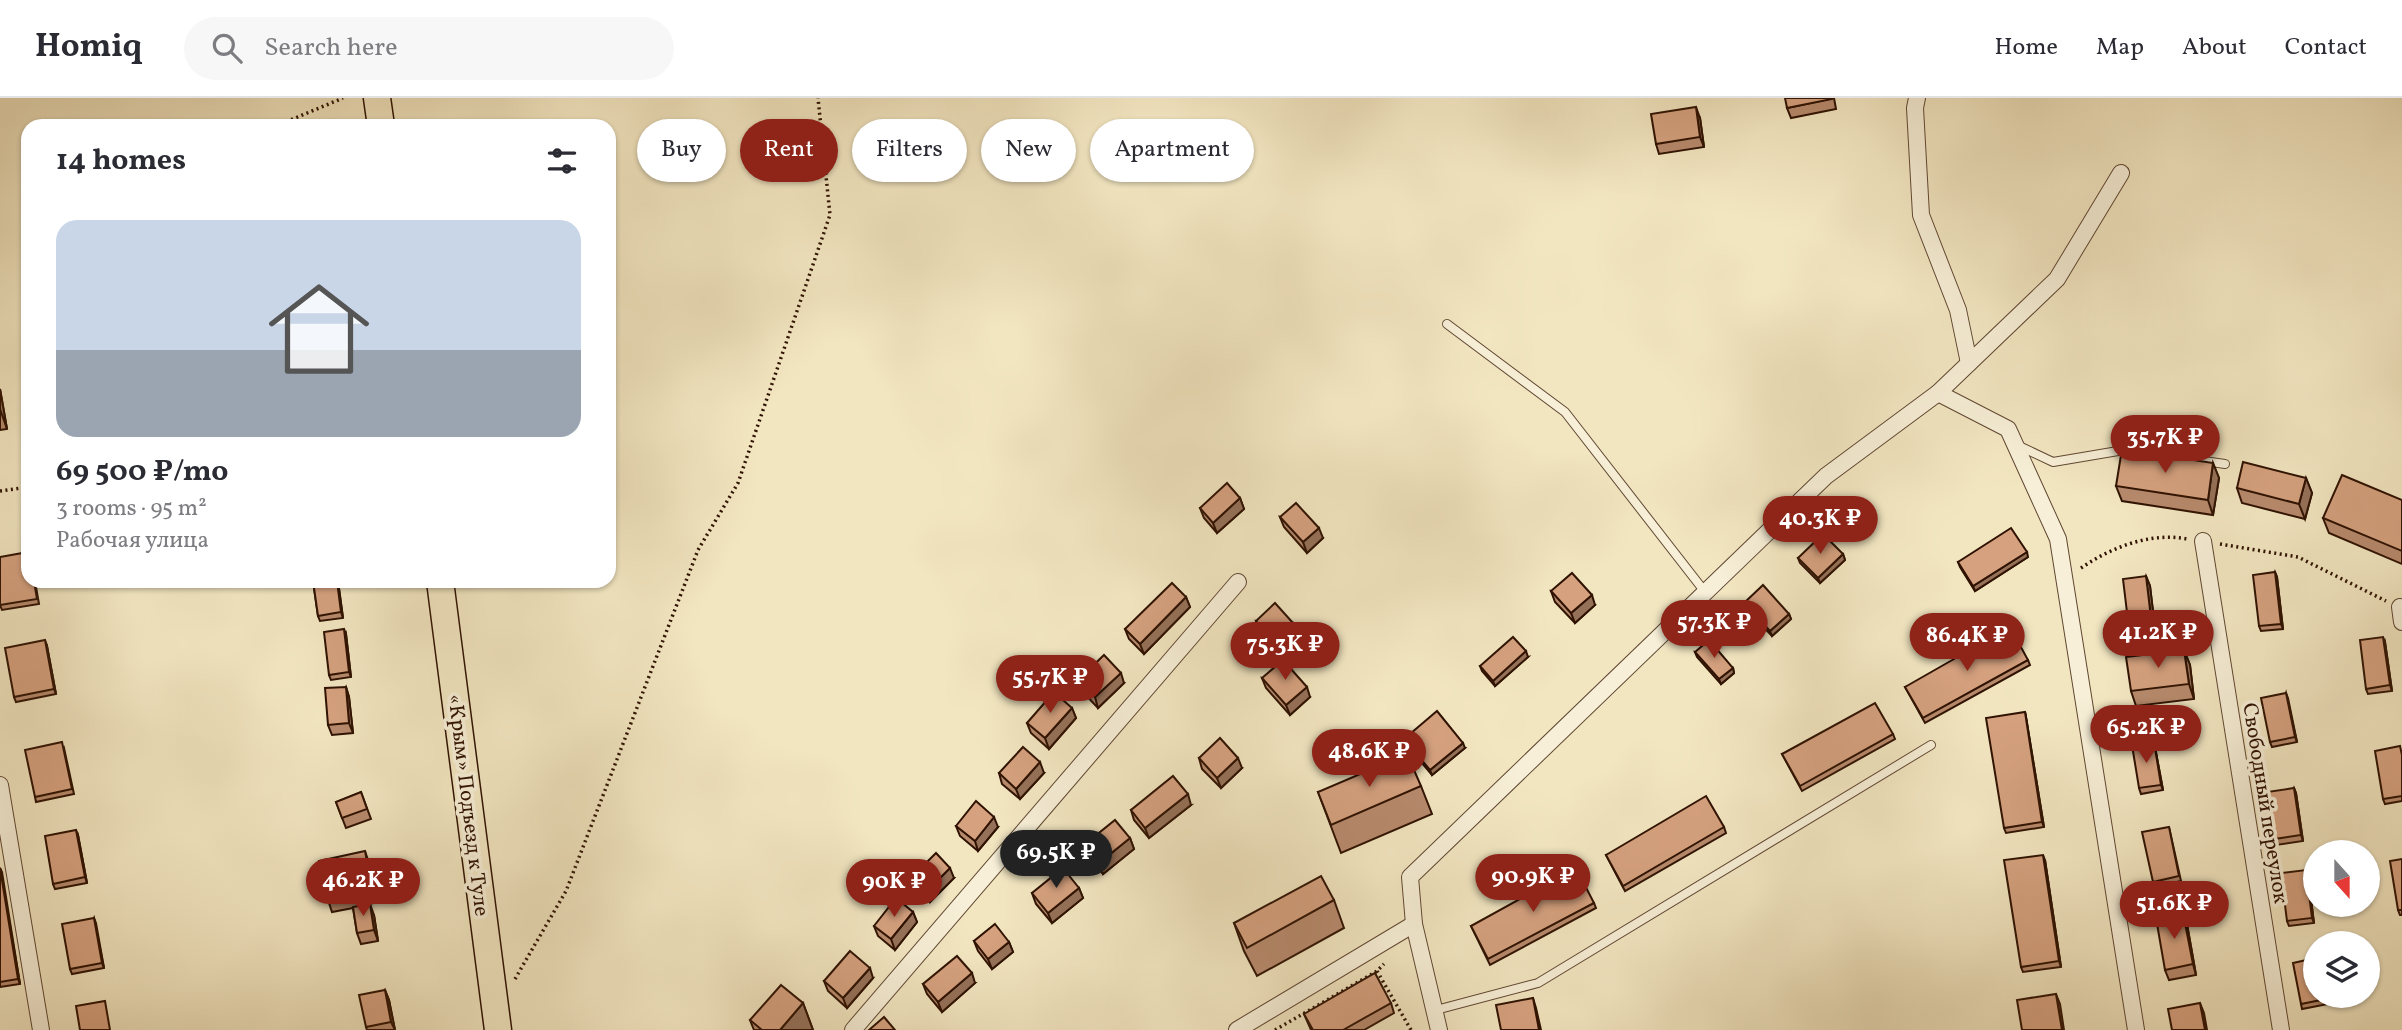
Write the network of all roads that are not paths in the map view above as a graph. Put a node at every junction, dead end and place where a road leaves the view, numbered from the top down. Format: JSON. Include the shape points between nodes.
{"nodes":[{"id":1,"x":377,"y":98,"type":"edge"},
{"id":2,"x":1917,"y":98,"type":"edge"},
{"id":3,"x":379,"y":119,"type":"edge"},
{"id":4,"x":2121,"y":173,"type":"dead end"},
{"id":5,"x":1447,"y":324,"type":"dead end"},
{"id":6,"x":1969,"y":363,"type":"junction"},
{"id":7,"x":1938,"y":393,"type":"junction"},
{"id":8,"x":2014,"y":443,"type":"junction"},
{"id":9,"x":2137,"y":452,"type":"edge"},
{"id":10,"x":2200,"y":461,"type":"edge"},
{"id":11,"x":2225,"y":464,"type":"dead end"},
{"id":12,"x":2203,"y":541,"type":"road end"},
{"id":13,"x":1238,"y":582,"type":"dead end"},
{"id":14,"x":441,"y":588,"type":"edge"},
{"id":15,"x":1705,"y":592,"type":"junction"},
{"id":16,"x":1931,"y":745,"type":"dead end"},
{"id":17,"x":0,"y":785,"type":"edge"},
{"id":18,"x":1414,"y":923,"type":"junction"},
{"id":19,"x":1436,"y":1010,"type":"junction"},
{"id":20,"x":497,"y":1020,"type":"edge"},
{"id":21,"x":41,"y":1030,"type":"edge"},
{"id":22,"x":852,"y":1030,"type":"edge"},
{"id":23,"x":1237,"y":1030,"type":"edge"},
{"id":24,"x":1439,"y":1030,"type":"edge"},
{"id":25,"x":2136,"y":1030,"type":"edge"},
{"id":26,"x":2281,"y":1030,"type":"edge"}],
"edges":[{"from":1,"to":3,"type":"main road"},
{"from":2,"to":6,"type":"street","via":[[1922,215],[1958,310]]},
{"from":4,"to":6,"type":"street","via":[[2057,279]]},
{"from":5,"to":15,"type":"lane","via":[[1565,412]]},
{"from":6,"to":7,"type":"street"},
{"from":7,"to":8,"type":"street","via":[[2008,429]]},
{"from":7,"to":15,"type":"street","via":[[1826,476]]},
{"from":8,"to":9,"type":"lane","via":[[2053,462],[2124,450]]},
{"from":8,"to":25,"type":"street","via":[[2058,540]]},
{"from":10,"to":11,"type":"lane"},
{"from":12,"to":26,"type":"street","name":"Свободный переулок"},
{"from":13,"to":22,"type":"street"},
{"from":14,"to":20,"type":"main road","name":"«Крым» Подъезд к Туле"},
{"from":15,"to":18,"type":"street","via":[[1410,877]]},
{"from":16,"to":19,"type":"lane","via":[[1538,983]]},
{"from":17,"to":21,"type":"street"},
{"from":18,"to":19,"type":"street"},
{"from":18,"to":23,"type":"street"},
{"from":19,"to":24,"type":"street"}]}
